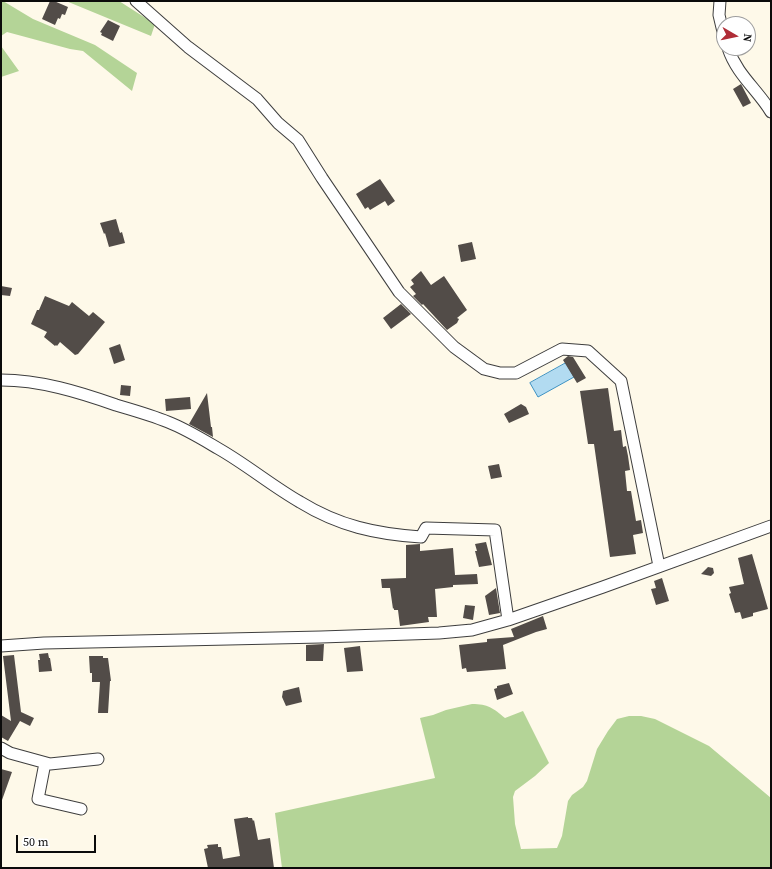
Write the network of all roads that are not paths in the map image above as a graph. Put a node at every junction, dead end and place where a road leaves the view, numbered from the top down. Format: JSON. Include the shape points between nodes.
{"nodes":[{"id":1,"x":136,"y":1,"type":"edge"},
{"id":2,"x":720,"y":1,"type":"edge"},
{"id":3,"x":719,"y":16,"type":"edge"},
{"id":4,"x":730,"y":56,"type":"edge"},
{"id":5,"x":771,"y":112,"type":"edge"},
{"id":6,"x":1,"y":380,"type":"edge"},
{"id":7,"x":771,"y":526,"type":"edge"},
{"id":8,"x":659,"y":566,"type":"junction"},
{"id":9,"x":508,"y":620,"type":"junction"},
{"id":10,"x":1,"y":646,"type":"edge"},
{"id":11,"x":1,"y":748,"type":"edge"},
{"id":12,"x":98,"y":759,"type":"dead end"},
{"id":13,"x":45,"y":763,"type":"junction"},
{"id":14,"x":81,"y":809,"type":"dead end"}],
"edges":[{"from":1,"to":8,"type":"street","via":[[188,47],[257,99],[278,123],[298,140],[399,292],[454,347],[484,369],[500,373],[516,373],[562,349],[588,351],[621,381]]},
{"from":2,"to":3,"type":"street"},
{"from":4,"to":5,"type":"street"},
{"from":6,"to":9,"type":"street","via":[[38,384],[82,394],[169,422],[236,459],[300,503],[357,527],[421,537],[426,528],[495,530]]},
{"from":7,"to":8,"type":"street"},
{"from":8,"to":9,"type":"street"},
{"from":9,"to":10,"type":"street","via":[[472,630],[439,633]]},
{"from":11,"to":13,"type":"street","via":[[10,754]]},
{"from":12,"to":13,"type":"street"},
{"from":13,"to":14,"type":"street","via":[[38,799]]}]}
